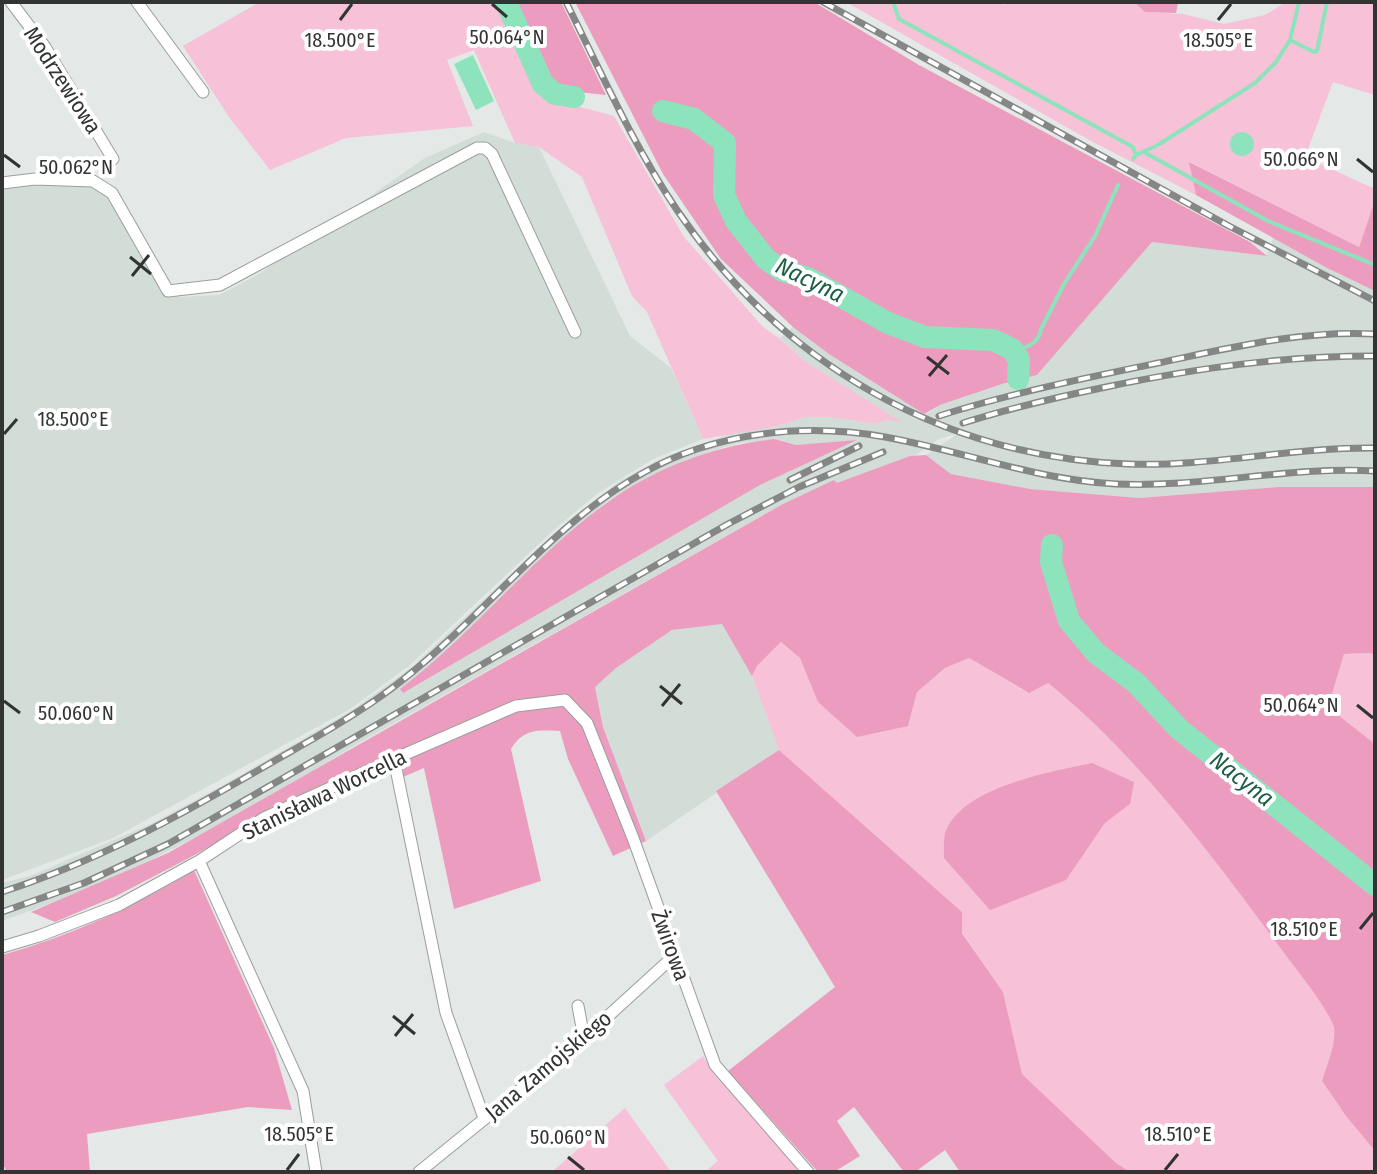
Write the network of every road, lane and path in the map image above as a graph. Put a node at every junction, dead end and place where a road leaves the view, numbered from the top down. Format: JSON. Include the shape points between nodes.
{"nodes":[{"id":1,"x":11,"y":2,"type":"edge"},
{"id":2,"x":137,"y":2,"type":"edge"},
{"id":3,"x":203,"y":92,"type":"dead end"},
{"id":4,"x":113,"y":159,"type":"dead end"},
{"id":5,"x":2,"y":183,"type":"edge"},
{"id":6,"x":575,"y":332,"type":"dead end"},
{"id":7,"x":565,"y":700,"type":"joint"},
{"id":8,"x":394,"y":759,"type":"junction"},
{"id":9,"x":199,"y":861,"type":"junction"},
{"id":10,"x":2,"y":947,"type":"edge"},
{"id":11,"x":674,"y":956,"type":"junction"},
{"id":12,"x":578,"y":1006,"type":"dead end"},
{"id":13,"x":584,"y":1038,"type":"junction"},
{"id":14,"x":484,"y":1118,"type":"junction"},
{"id":15,"x":316,"y":1172,"type":"edge"},
{"id":16,"x":419,"y":1172,"type":"edge"},
{"id":17,"x":808,"y":1172,"type":"edge"}],
"edges":[{"from":1,"to":4,"type":"street","name":"Modrzewiowa"},
{"from":2,"to":3,"type":"street"},
{"from":5,"to":6,"type":"street","via":[[93,181],[112,193],[168,291],[220,285],[485,148]]},
{"from":7,"to":8,"type":"street","name":"Stanisława Worcella","via":[[516,706]]},
{"from":7,"to":11,"type":"street","name":"Żwirowa","via":[[587,723]]},
{"from":8,"to":9,"type":"street","name":"Stanisława Worcella","via":[[264,818]]},
{"from":8,"to":14,"type":"street","via":[[446,1013]]},
{"from":9,"to":10,"type":"street","name":"Stanisława Worcella","via":[[119,905]]},
{"from":9,"to":15,"type":"street","via":[[303,1091]]},
{"from":11,"to":13,"type":"street","name":"Jana Zamojskiego"},
{"from":11,"to":17,"type":"street","name":"Żwirowa","via":[[715,1065]]},
{"from":12,"to":13,"type":"street"},
{"from":13,"to":14,"type":"street","name":"Jana Zamojskiego"},
{"from":14,"to":16,"type":"street","name":"Jana Zamojskiego"}]}
